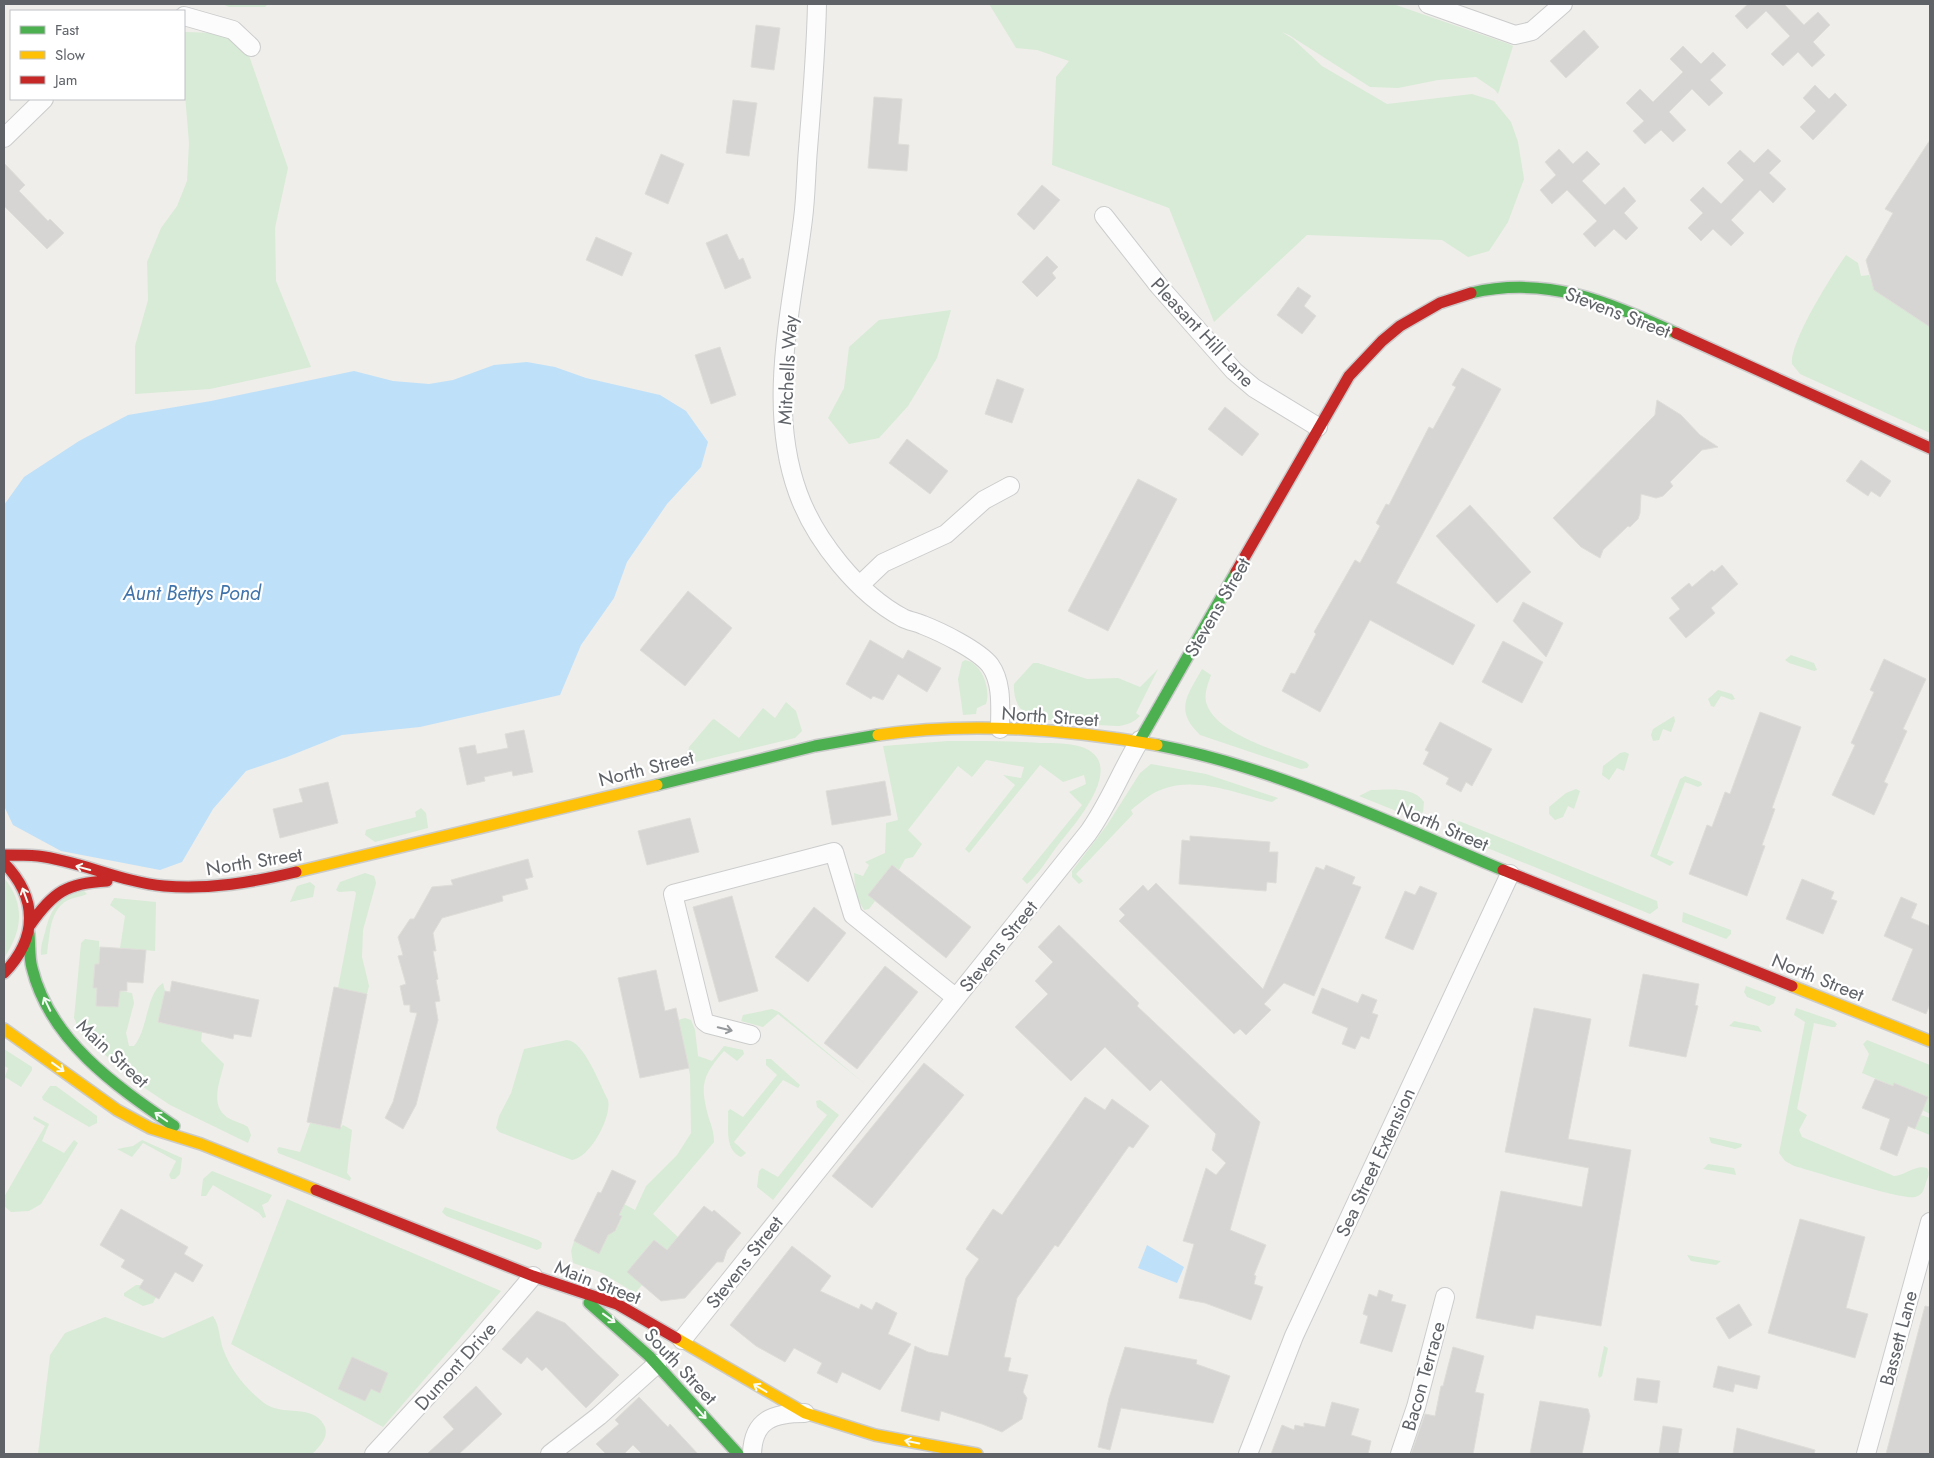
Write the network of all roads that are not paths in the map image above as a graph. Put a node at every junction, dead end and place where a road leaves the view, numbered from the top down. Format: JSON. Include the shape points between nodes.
{"nodes":[{"id":1,"x":817,"y":4,"type":"edge"},
{"id":2,"x":1428,"y":4,"type":"edge"},
{"id":3,"x":1563,"y":4,"type":"edge"},
{"id":4,"x":185,"y":16,"type":"edge"},
{"id":5,"x":251,"y":47,"type":"dead end"},
{"id":6,"x":43,"y":100,"type":"edge"},
{"id":7,"x":4,"y":138,"type":"edge"},
{"id":8,"x":1104,"y":216,"type":"dead end"},
{"id":9,"x":1318,"y":427,"type":"junction"},
{"id":10,"x":1930,"y":448,"type":"edge"},
{"id":11,"x":1010,"y":486,"type":"dead end"},
{"id":12,"x":861,"y":584,"type":"junction"},
{"id":13,"x":1000,"y":729,"type":"junction"},
{"id":14,"x":1140,"y":740,"type":"junction"},
{"id":15,"x":4,"y":855,"type":"edge"},
{"id":16,"x":4,"y":863,"type":"edge"},
{"id":17,"x":1510,"y":874,"type":"junction"},
{"id":18,"x":130,"y":880,"type":"junction"},
{"id":19,"x":29,"y":929,"type":"junction"},
{"id":20,"x":4,"y":973,"type":"edge"},
{"id":21,"x":955,"y":998,"type":"junction"},
{"id":22,"x":4,"y":1029,"type":"edge"},
{"id":23,"x":751,"y":1035,"type":"dead end"},
{"id":24,"x":1930,"y":1041,"type":"edge"},
{"id":25,"x":201,"y":1144,"type":"junction"},
{"id":26,"x":1930,"y":1222,"type":"edge"},
{"id":27,"x":533,"y":1276,"type":"junction"},
{"id":28,"x":570,"y":1289,"type":"junction"},
{"id":29,"x":1445,"y":1297,"type":"dead end"},
{"id":30,"x":682,"y":1340,"type":"junction"},
{"id":31,"x":657,"y":1364,"type":"junction"},
{"id":32,"x":806,"y":1413,"type":"junction"},
{"id":33,"x":374,"y":1454,"type":"edge"},
{"id":34,"x":550,"y":1454,"type":"edge"},
{"id":35,"x":738,"y":1454,"type":"edge"},
{"id":36,"x":752,"y":1454,"type":"edge"},
{"id":37,"x":977,"y":1454,"type":"edge"},
{"id":38,"x":1248,"y":1454,"type":"edge"},
{"id":39,"x":1400,"y":1454,"type":"edge"},
{"id":40,"x":1866,"y":1454,"type":"edge"}],
"edges":[{"from":1,"to":12,"type":"street","name":"Mitchells Way","via":[[803,217],[783,379],[784,436],[790,469],[812,526],[834,556]]},
{"from":2,"to":3,"type":"street","via":[[1514,35],[1532,31]]},
{"from":4,"to":5,"type":"street","via":[[233,30]]},
{"from":6,"to":7,"type":"street"},
{"from":8,"to":9,"type":"street","name":"Pleasant Hill Lane","via":[[1159,286],[1234,370],[1254,388]]},
{"from":9,"to":10,"type":"street","name":"Stevens Street","via":[[1348,376],[1398,326],[1431,306],[1456,296],[1479,290],[1527,286],[1549,287],[1593,300]]},
{"from":9,"to":14,"type":"street","name":"Stevens Street"},
{"from":11,"to":12,"type":"street","via":[[984,500],[946,534],[883,563]]},
{"from":12,"to":13,"type":"street","name":"Mitchells Way","via":[[904,618],[924,625],[984,659],[997,679]]},
{"from":13,"to":14,"type":"street","name":"North Street"},
{"from":13,"to":18,"type":"street","name":"North Street","via":[[937,729],[881,734],[814,746],[363,858],[242,884],[183,887]]},
{"from":14,"to":17,"type":"street","name":"North Street","via":[[1211,757],[1285,781],[1419,833]]},
{"from":14,"to":21,"type":"street","name":"Stevens Street","via":[[1103,812],[1088,833]]},
{"from":18,"to":15,"type":"street","name":"North Street","one_way":true,"via":[[39,856]]},
{"from":19,"to":16,"type":"street","name":"Main Street","one_way":true,"via":[[30,908],[25,892]]},
{"from":17,"to":24,"type":"street","name":"North Street"},
{"from":17,"to":38,"type":"street","name":"Sea Street Extension","via":[[1294,1336]]},
{"from":18,"to":19,"type":"street","name":"North Street","via":[[78,882],[66,886],[42,906]]},
{"from":19,"to":20,"type":"street","name":"North Street","via":[[20,955]]},
{"from":25,"to":19,"type":"street","name":"Main Street","one_way":true,"via":[[127,1092],[69,1039],[49,1008],[35,977]]},
{"from":21,"to":23,"type":"street","one_way":true,"via":[[853,915],[834,852],[673,894],[703,1017],[708,1024]]},
{"from":21,"to":30,"type":"street","name":"Stevens Street"},
{"from":22,"to":25,"type":"street","name":"Main Street","one_way":true,"via":[[117,1110],[150,1128]]},
{"from":25,"to":27,"type":"street","name":"Main Street"},
{"from":26,"to":40,"type":"street","name":"Bassett Lane"},
{"from":27,"to":28,"type":"street","name":"Main Street"},
{"from":27,"to":33,"type":"street","name":"Dumont Drive"},
{"from":28,"to":30,"type":"street","name":"Main Street","via":[[617,1304]]},
{"from":28,"to":31,"type":"street","name":"South Street","one_way":true,"via":[[616,1324]]},
{"from":29,"to":39,"type":"street","name":"Bacon Terrace","via":[[1415,1412]]},
{"from":32,"to":30,"type":"street","name":"Main Street","one_way":true},
{"from":31,"to":34,"type":"street"},
{"from":31,"to":35,"type":"street","name":"South Street","one_way":true},
{"from":32,"to":36,"type":"street","via":[[786,1413],[761,1425],[754,1434]]},
{"from":37,"to":32,"type":"street","name":"Main Street","one_way":true,"via":[[875,1435]]}]}
